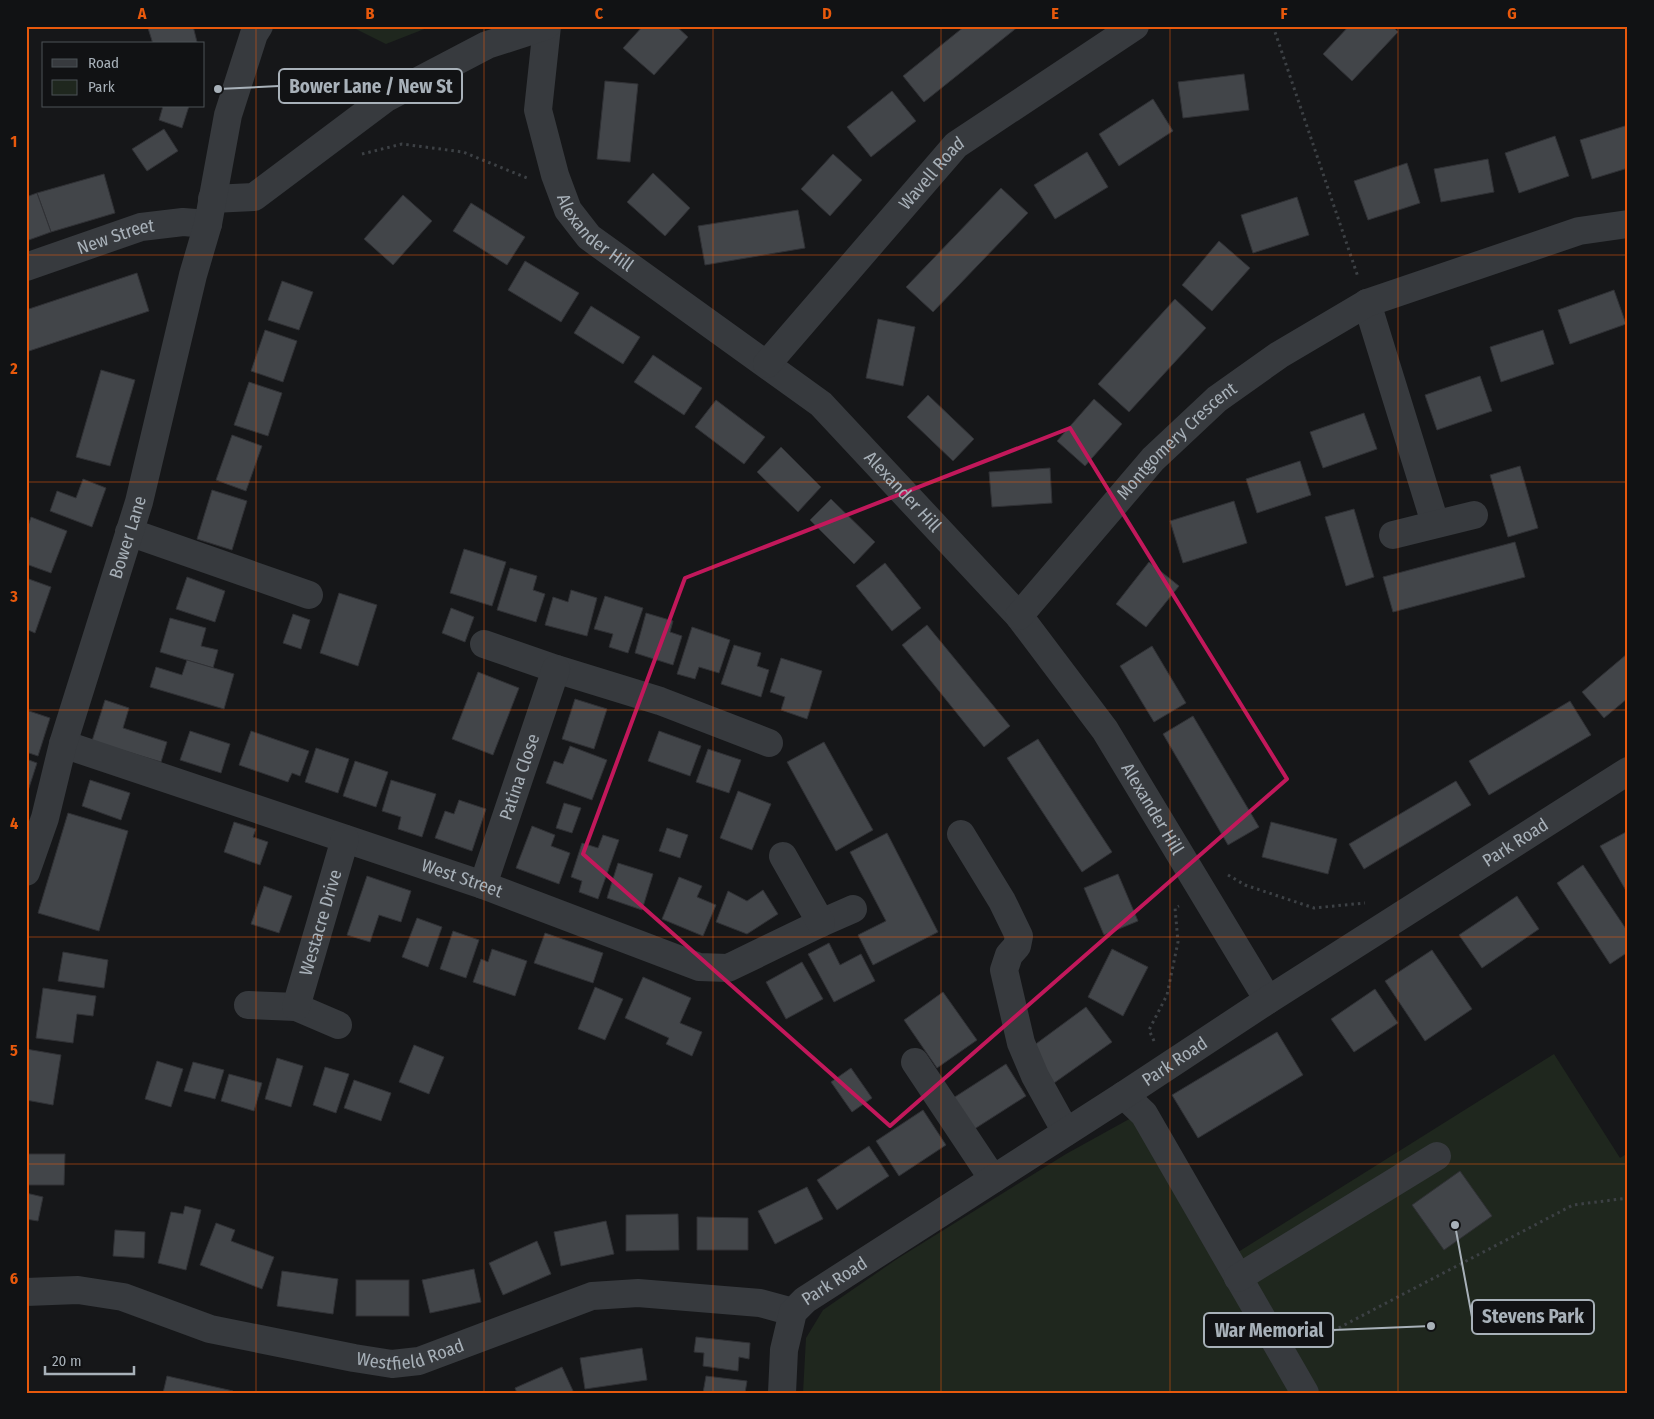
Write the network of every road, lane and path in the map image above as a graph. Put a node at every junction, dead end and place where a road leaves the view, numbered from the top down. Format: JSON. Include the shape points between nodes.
{"nodes":[{"id":1,"x":259,"y":26,"type":"edge"},
{"id":2,"x":546,"y":26,"type":"edge"},
{"id":3,"x":1135,"y":26,"type":"edge"},
{"id":4,"x":1273,"y":26,"type":"edge"},
{"id":5,"x":354,"y":156,"type":"dead end"},
{"id":6,"x":559,"y":185,"type":"junction"},
{"id":7,"x":210,"y":212,"type":"junction"},
{"id":8,"x":1628,"y":224,"type":"edge"},
{"id":9,"x":26,"y":267,"type":"edge"},
{"id":10,"x":1367,"y":303,"type":"junction"},
{"id":11,"x":767,"y":364,"type":"junction"},
{"id":12,"x":1474,"y":514,"type":"dead end"},
{"id":13,"x":1435,"y":523,"type":"junction"},
{"id":14,"x":130,"y":532,"type":"junction"},
{"id":15,"x":1393,"y":535,"type":"dead end"},
{"id":16,"x":310,"y":595,"type":"dead end"},
{"id":17,"x":1019,"y":616,"type":"junction"},
{"id":18,"x":484,"y":644,"type":"dead end"},
{"id":19,"x":556,"y":669,"type":"junction"},
{"id":20,"x":769,"y":743,"type":"dead end"},
{"id":21,"x":63,"y":744,"type":"junction"},
{"id":22,"x":1628,"y":772,"type":"edge"},
{"id":23,"x":36,"y":815,"type":"edge"},
{"id":24,"x":961,"y":834,"type":"dead end"},
{"id":25,"x":345,"y":839,"type":"junction"},
{"id":26,"x":783,"y":856,"type":"dead end"},
{"id":27,"x":1221,"y":871,"type":"dead end"},
{"id":28,"x":26,"y":872,"type":"edge"},
{"id":29,"x":483,"y":885,"type":"junction"},
{"id":30,"x":1201,"y":889,"type":"junction"},
{"id":31,"x":853,"y":909,"type":"dead end"},
{"id":32,"x":821,"y":923,"type":"junction"},
{"id":33,"x":1384,"y":927,"type":"junction"},
{"id":34,"x":1268,"y":1000,"type":"junction"},
{"id":35,"x":248,"y":1004,"type":"dead end"},
{"id":36,"x":296,"y":1007,"type":"junction"},
{"id":37,"x":338,"y":1025,"type":"dead end"},
{"id":38,"x":915,"y":1062,"type":"dead end"},
{"id":39,"x":1166,"y":1067,"type":"junction"},
{"id":40,"x":1124,"y":1095,"type":"junction"},
{"id":41,"x":1066,"y":1132,"type":"junction"},
{"id":42,"x":1438,"y":1156,"type":"dead end"},
{"id":43,"x":993,"y":1179,"type":"junction"},
{"id":44,"x":1628,"y":1198,"type":"edge"},
{"id":45,"x":1238,"y":1278,"type":"junction"},
{"id":46,"x":26,"y":1292,"type":"edge"},
{"id":47,"x":794,"y":1312,"type":"junction"},
{"id":48,"x":1284,"y":1357,"type":"junction"},
{"id":49,"x":782,"y":1393,"type":"edge"},
{"id":50,"x":1305,"y":1393,"type":"edge"}],
"edges":[{"from":1,"to":7,"type":"street","name":"Bower Lane","via":[[228,115]]},
{"from":2,"to":6,"type":"street","name":"Alexander Hill","via":[[538,110]]},
{"from":2,"to":7,"type":"street","name":"Alexander Hill","via":[[487,45],[386,98],[254,197]]},
{"from":3,"to":11,"type":"street","name":"Wavell Road","via":[[956,145]]},
{"from":4,"to":10,"type":"path"},
{"from":5,"to":6,"type":"path","via":[[402,144],[463,152],[526,178]]},
{"from":6,"to":11,"type":"street","name":"Alexander Hill","via":[[568,210],[589,237]]},
{"from":7,"to":9,"type":"street","name":"New Street","via":[[183,222],[141,227]]},
{"from":7,"to":14,"type":"street","name":"Bower Lane"},
{"from":8,"to":10,"type":"street","name":"Montgomery Crescent","via":[[1579,231]]},
{"from":10,"to":13,"type":"street"},
{"from":10,"to":17,"type":"street","name":"Montgomery Crescent","via":[[1278,355],[1217,399],[1154,459]]},
{"from":11,"to":17,"type":"street","name":"Alexander Hill","via":[[820,404]]},
{"from":12,"to":13,"type":"street"},
{"from":13,"to":15,"type":"street"},
{"from":14,"to":16,"type":"street"},
{"from":14,"to":21,"type":"street","name":"Bower Lane"},
{"from":17,"to":30,"type":"street","name":"Alexander Hill","via":[[1105,730]]},
{"from":18,"to":19,"type":"street"},
{"from":19,"to":20,"type":"street","via":[[660,701]]},
{"from":19,"to":29,"type":"street","name":"Patina Close"},
{"from":21,"to":23,"type":"street","name":"Bower Lane"},
{"from":21,"to":25,"type":"street","name":"West Street"},
{"from":22,"to":33,"type":"street","name":"Park Road"},
{"from":23,"to":28,"type":"street","name":"Bower Lane"},
{"from":24,"to":41,"type":"street","via":[[1002,900],[1019,936],[1004,970],[1021,1043]]},
{"from":25,"to":29,"type":"street","name":"West Street"},
{"from":25,"to":36,"type":"street","name":"Westacre Drive"},
{"from":26,"to":32,"type":"street"},
{"from":27,"to":33,"type":"path","via":[[1245,884],[1314,908],[1367,903]]},
{"from":29,"to":32,"type":"street","name":"West Street","via":[[699,968],[728,968]]},
{"from":30,"to":34,"type":"street","name":"Alexander Hill"},
{"from":30,"to":39,"type":"path","via":[[1175,908],[1178,942],[1167,995],[1149,1030]]},
{"from":31,"to":32,"type":"street","name":"West Street"},
{"from":33,"to":34,"type":"street","name":"Park Road"},
{"from":34,"to":39,"type":"street","name":"Park Road"},
{"from":35,"to":36,"type":"street"},
{"from":36,"to":37,"type":"street"},
{"from":38,"to":43,"type":"street"},
{"from":39,"to":40,"type":"street","name":"Park Road"},
{"from":40,"to":41,"type":"street","name":"Park Road"},
{"from":40,"to":45,"type":"street","via":[[1144,1114]]},
{"from":41,"to":43,"type":"street","name":"Park Road"},
{"from":42,"to":45,"type":"street"},
{"from":43,"to":47,"type":"street","name":"Park Road","via":[[805,1300]]},
{"from":44,"to":48,"type":"path","via":[[1573,1205]]},
{"from":45,"to":48,"type":"street"},
{"from":46,"to":47,"type":"street","name":"Westfield Road","via":[[78,1290],[123,1297],[210,1329],[392,1364],[419,1361],[592,1296],[638,1293],[742,1301]]},
{"from":47,"to":49,"type":"street","name":"Park Road","via":[[784,1350]]},
{"from":48,"to":50,"type":"street"}]}
